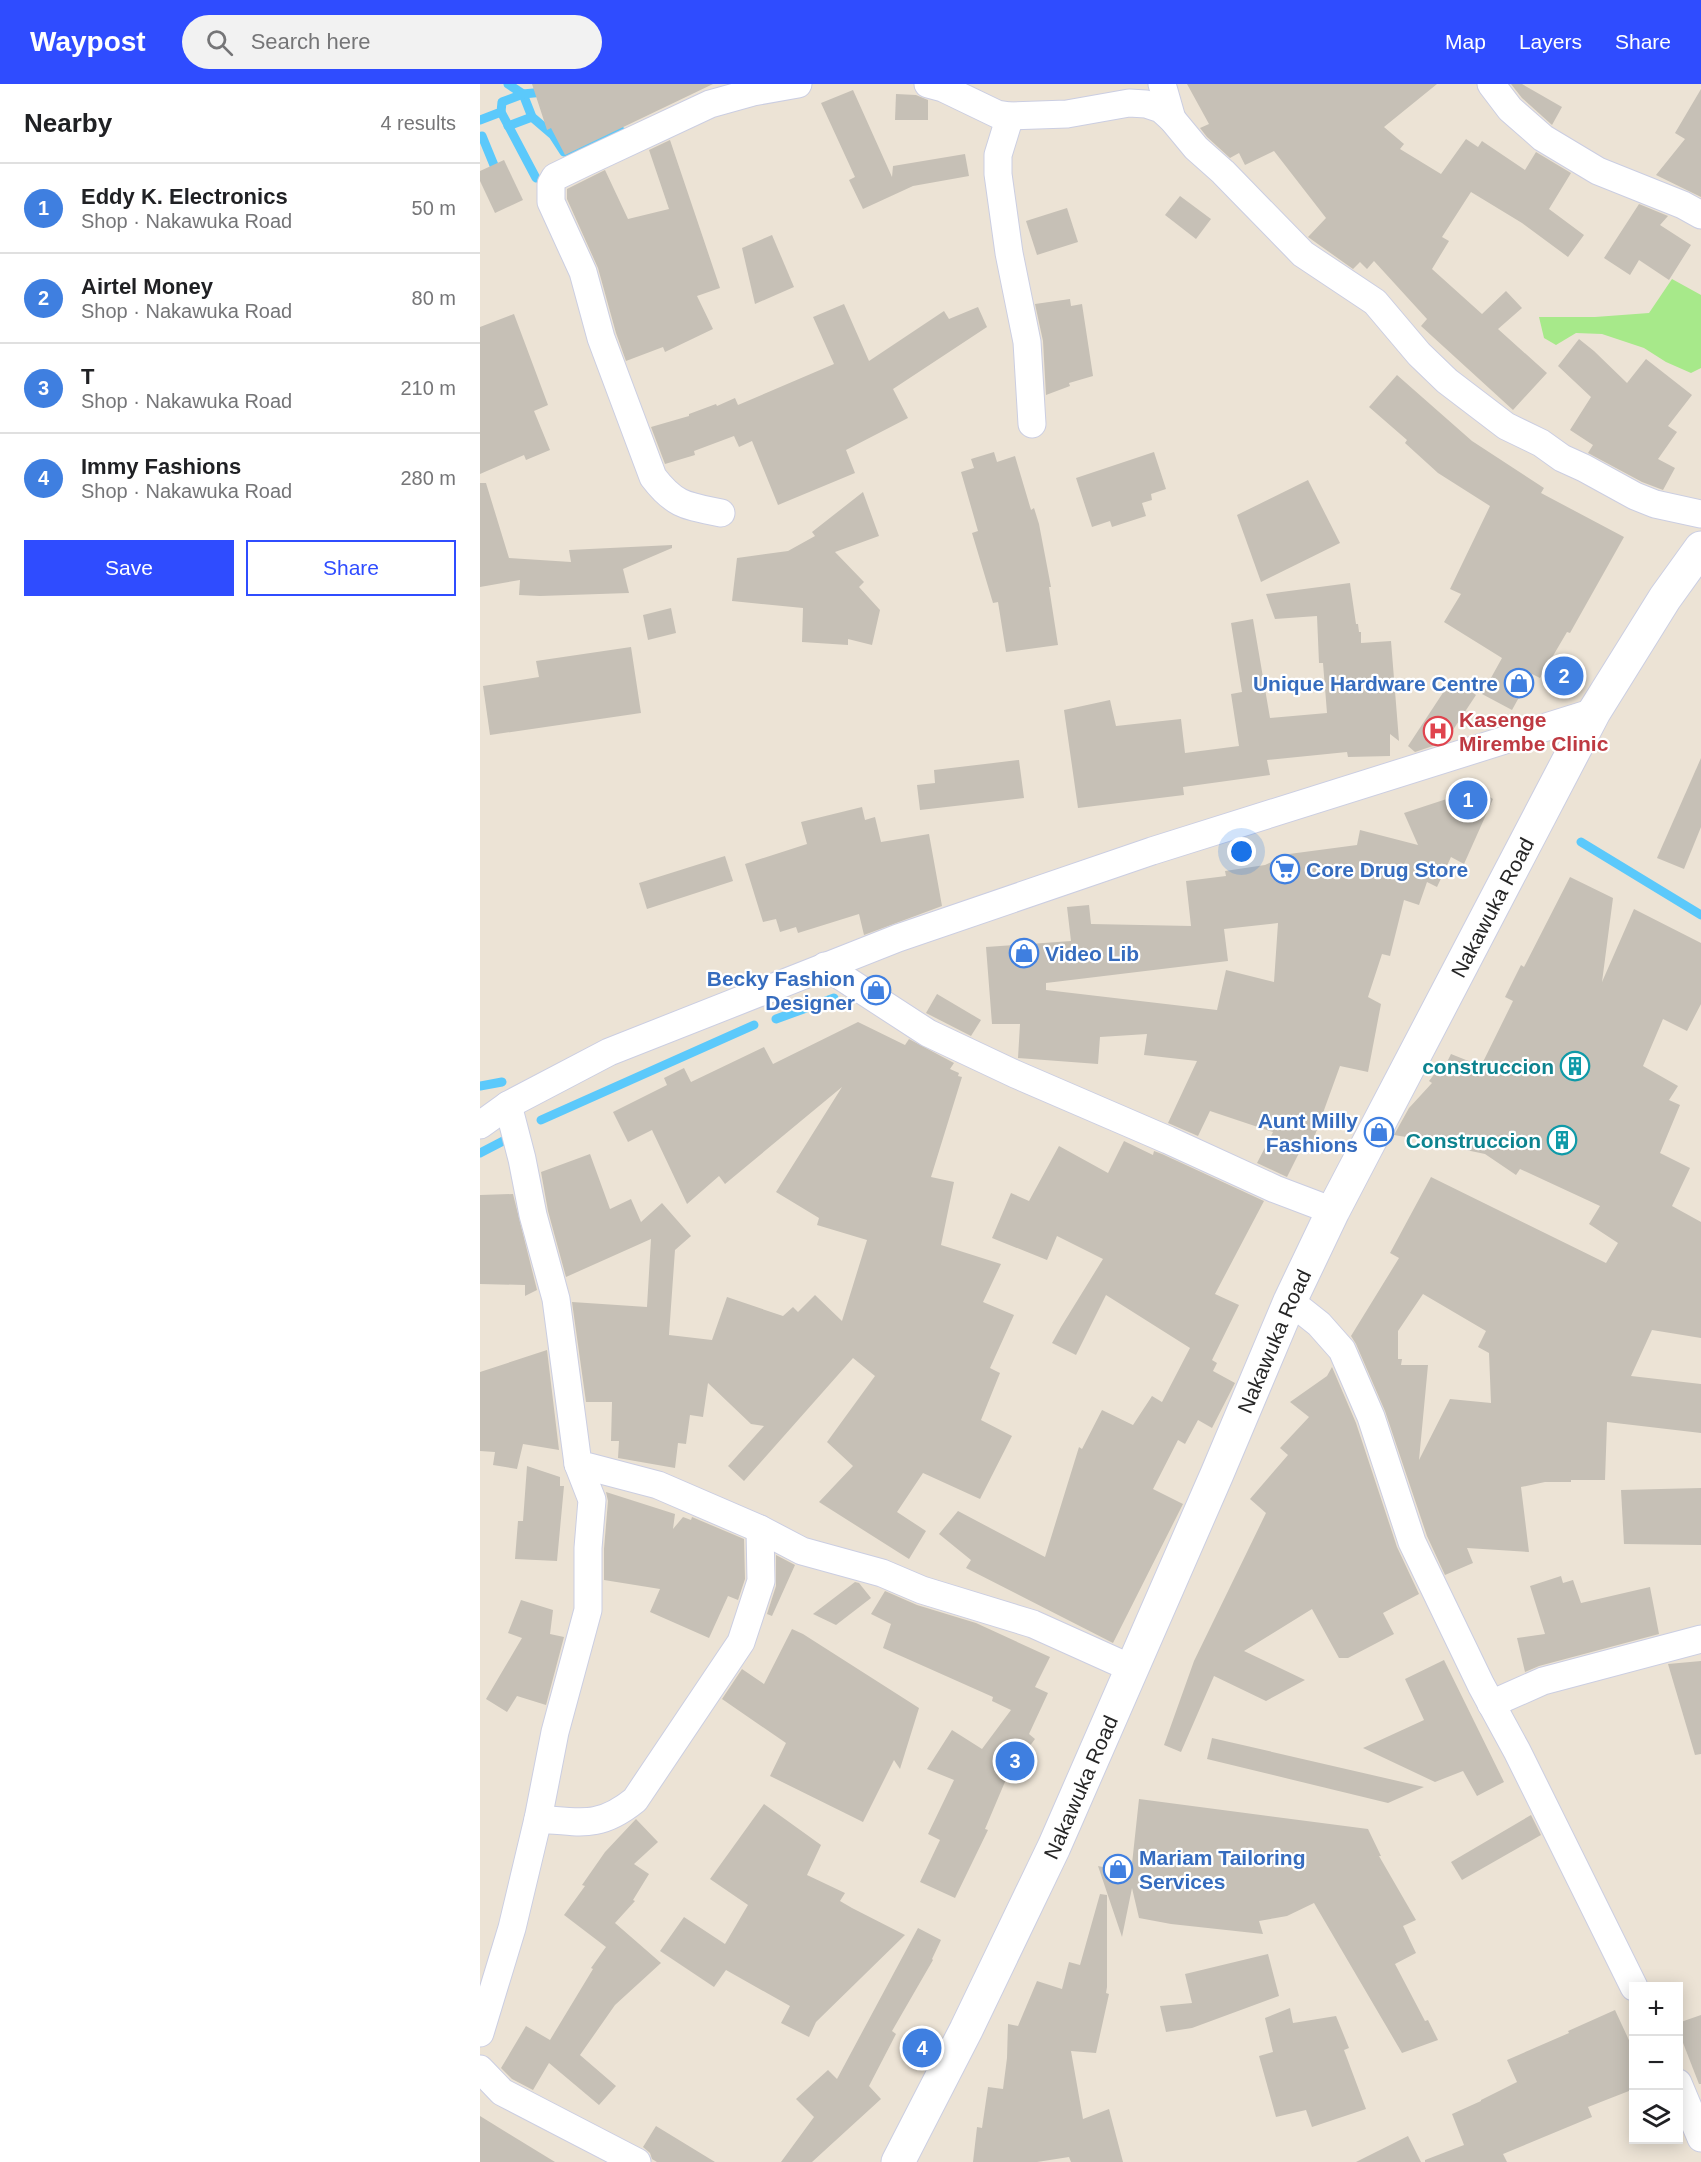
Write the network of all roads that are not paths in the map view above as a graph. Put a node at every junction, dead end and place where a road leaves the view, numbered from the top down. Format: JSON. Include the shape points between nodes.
{"nodes":[{"id":1,"x":798,"y":84,"type":"edge"},
{"id":2,"x":929,"y":84,"type":"edge"},
{"id":3,"x":1162,"y":84,"type":"edge"},
{"id":4,"x":1491,"y":84,"type":"edge"},
{"id":5,"x":1010,"y":116,"type":"junction"},
{"id":6,"x":1172,"y":120,"type":"junction"},
{"id":7,"x":1701,"y":215,"type":"edge"},
{"id":8,"x":1032,"y":424,"type":"dead end"},
{"id":9,"x":721,"y":513,"type":"dead end"},
{"id":10,"x":1701,"y":514,"type":"edge"},
{"id":11,"x":1701,"y":548,"type":"edge"},
{"id":12,"x":1594,"y":712,"type":"junction"},
{"id":13,"x":825,"y":966,"type":"junction"},
{"id":14,"x":489,"y":1117,"type":"edge"},
{"id":15,"x":1333,"y":1211,"type":"junction"},
{"id":16,"x":1290,"y":1301,"type":"junction"},
{"id":17,"x":578,"y":1464,"type":"junction"},
{"id":18,"x":760,"y":1529,"type":"junction"},
{"id":19,"x":1701,"y":1639,"type":"edge"},
{"id":20,"x":1133,"y":1669,"type":"junction"},
{"id":21,"x":1491,"y":1704,"type":"junction"},
{"id":22,"x":538,"y":1819,"type":"junction"},
{"id":23,"x":1632,"y":1982,"type":"edge"},
{"id":24,"x":480,"y":2033,"type":"edge"},
{"id":25,"x":480,"y":2068,"type":"edge"},
{"id":26,"x":1681,"y":2090,"type":"edge"},
{"id":27,"x":1701,"y":2138,"type":"edge"},
{"id":28,"x":637,"y":2162,"type":"edge"},
{"id":29,"x":899,"y":2162,"type":"edge"}],
"edges":[{"from":1,"to":9,"type":"street","via":[[710,104],[555,177],[551,184],[551,202],[583,272],[601,338],[653,477],[679,503]]},
{"from":2,"to":5,"type":"street"},
{"from":3,"to":6,"type":"street"},
{"from":4,"to":7,"type":"street","via":[[1510,109],[1543,138],[1598,171]]},
{"from":5,"to":6,"type":"street","via":[[1068,114],[1129,103],[1161,109]]},
{"from":5,"to":8,"type":"street","via":[[998,155],[998,174],[1027,342]]},
{"from":6,"to":10,"type":"street","via":[[1303,254],[1375,302],[1447,381],[1506,426],[1635,496]]},
{"from":11,"to":12,"type":"main road","name":"Nakawuka Road"},
{"from":12,"to":13,"type":"street","via":[[1152,851]]},
{"from":12,"to":15,"type":"main road","name":"Nakawuka Road"},
{"from":13,"to":14,"type":"street","via":[[609,1052]]},
{"from":13,"to":15,"type":"street","via":[[928,1033],[1275,1189]]},
{"from":14,"to":17,"type":"street","via":[[522,1159],[556,1299]]},
{"from":15,"to":16,"type":"main road","name":"Nakawuka Road"},
{"from":16,"to":20,"type":"main road","name":"Nakawuka Road"},
{"from":16,"to":21,"type":"street","via":[[1319,1324],[1342,1350],[1371,1417],[1412,1542]]},
{"from":17,"to":18,"type":"street","via":[[658,1485]]},
{"from":17,"to":22,"type":"street","via":[[592,1500],[588,1610],[555,1732]]},
{"from":18,"to":20,"type":"street","via":[[802,1551],[882,1573],[922,1590],[1032,1624]]},
{"from":18,"to":22,"type":"street","via":[[761,1581],[741,1642],[635,1800],[602,1821]]},
{"from":19,"to":21,"type":"street","via":[[1543,1681]]},
{"from":20,"to":29,"type":"main road","name":"Nakawuka Road","via":[[1049,1857]]},
{"from":21,"to":23,"type":"street"},
{"from":22,"to":24,"type":"street","via":[[512,1928]]},
{"from":25,"to":28,"type":"street","via":[[502,2092]]},
{"from":26,"to":27,"type":"street"}]}
